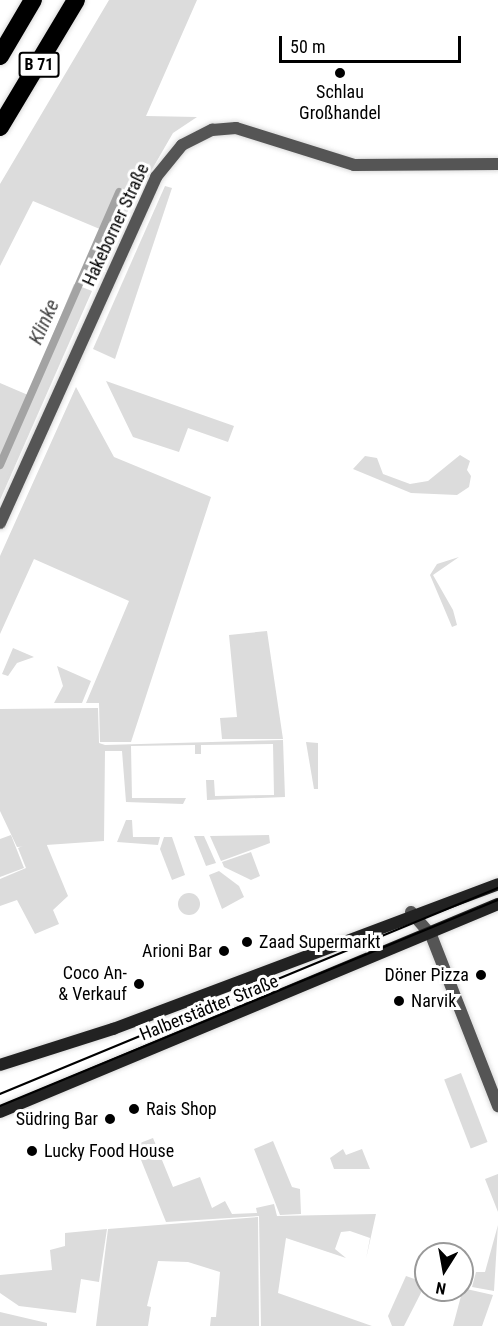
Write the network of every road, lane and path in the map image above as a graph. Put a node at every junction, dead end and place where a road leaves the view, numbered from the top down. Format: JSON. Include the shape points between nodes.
{"nodes":[{"id":1,"x":33,"y":0,"type":"edge"},
{"id":2,"x":76,"y":0,"type":"edge"},
{"id":3,"x":0,"y":56,"type":"edge"},
{"id":4,"x":0,"y":127,"type":"edge"},
{"id":5,"x":498,"y":164,"type":"edge"},
{"id":6,"x":0,"y":523,"type":"edge"},
{"id":7,"x":498,"y":884,"type":"edge"},
{"id":8,"x":498,"y":904,"type":"edge"},
{"id":9,"x":411,"y":912,"type":"junction"},
{"id":10,"x":430,"y":935,"type":"junction"},
{"id":11,"x":0,"y":1065,"type":"edge"},
{"id":12,"x":498,"y":1106,"type":"edge"},
{"id":13,"x":0,"y":1112,"type":"edge"}],
"edges":[{"from":1,"to":3,"type":"highway","number":"B 71"},
{"from":2,"to":4,"type":"highway","number":"B 71"},
{"from":5,"to":6,"type":"street","name":"Hakeborner Straße","via":[[354,165],[236,128],[212,130],[182,145],[156,177]]},
{"from":7,"to":9,"type":"street","name":"Halberstädter Straße"},
{"from":8,"to":10,"type":"street","name":"Halberstädter Straße"},
{"from":9,"to":10,"type":"street"},
{"from":9,"to":11,"type":"street","name":"Halberstädter Straße","via":[[113,1029]]},
{"from":10,"to":12,"type":"street"},
{"from":10,"to":13,"type":"street","name":"Halberstädter Straße"}]}
